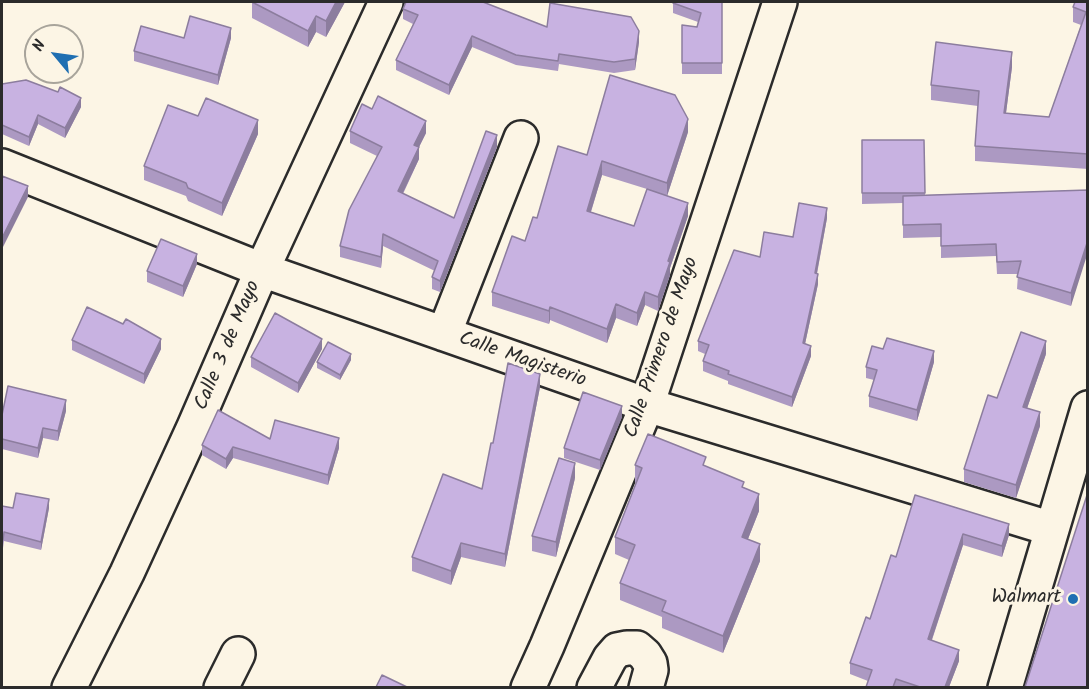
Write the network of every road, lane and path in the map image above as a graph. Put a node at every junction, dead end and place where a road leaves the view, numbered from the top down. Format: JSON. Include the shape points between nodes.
{"nodes":[{"id":1,"x":386,"y":2,"type":"edge"},
{"id":2,"x":780,"y":2,"type":"edge"},
{"id":3,"x":521,"y":138,"type":"dead end"},
{"id":4,"x":2,"y":166,"type":"edge"},
{"id":5,"x":262,"y":270,"type":"junction"},
{"id":6,"x":444,"y":334,"type":"junction"},
{"id":7,"x":646,"y":405,"type":"junction"},
{"id":8,"x":1088,"y":408,"type":"edge"},
{"id":9,"x":1052,"y":529,"type":"junction"},
{"id":10,"x":238,"y":654,"type":"dead end"},
{"id":11,"x":69,"y":687,"type":"edge"},
{"id":12,"x":221,"y":687,"type":"edge"},
{"id":13,"x":528,"y":687,"type":"edge"},
{"id":14,"x":594,"y":687,"type":"edge"},
{"id":15,"x":646,"y":687,"type":"edge"},
{"id":16,"x":1005,"y":687,"type":"edge"}],
"edges":[{"from":1,"to":5,"type":"street","name":"Calle 3 de Mayo"},
{"from":2,"to":7,"type":"street","name":"Calle Primero de Mayo"},
{"from":3,"to":6,"type":"street"},
{"from":4,"to":5,"type":"street","name":"Calle Magisterio"},
{"from":5,"to":6,"type":"street","name":"Calle Magisterio"},
{"from":5,"to":11,"type":"street","name":"Calle 3 de Mayo","via":[[141,542]]},
{"from":6,"to":7,"type":"street","name":"Calle Magisterio"},
{"from":7,"to":9,"type":"street","name":"Calle Magisterio"},
{"from":7,"to":13,"type":"street","name":"Calle Primero de Mayo"},
{"from":8,"to":9,"type":"street"},
{"from":9,"to":16,"type":"street"},
{"from":10,"to":12,"type":"street"},
{"from":14,"to":15,"type":"street","via":[[616,650],[627,648],[637,648],[650,663]]}]}
